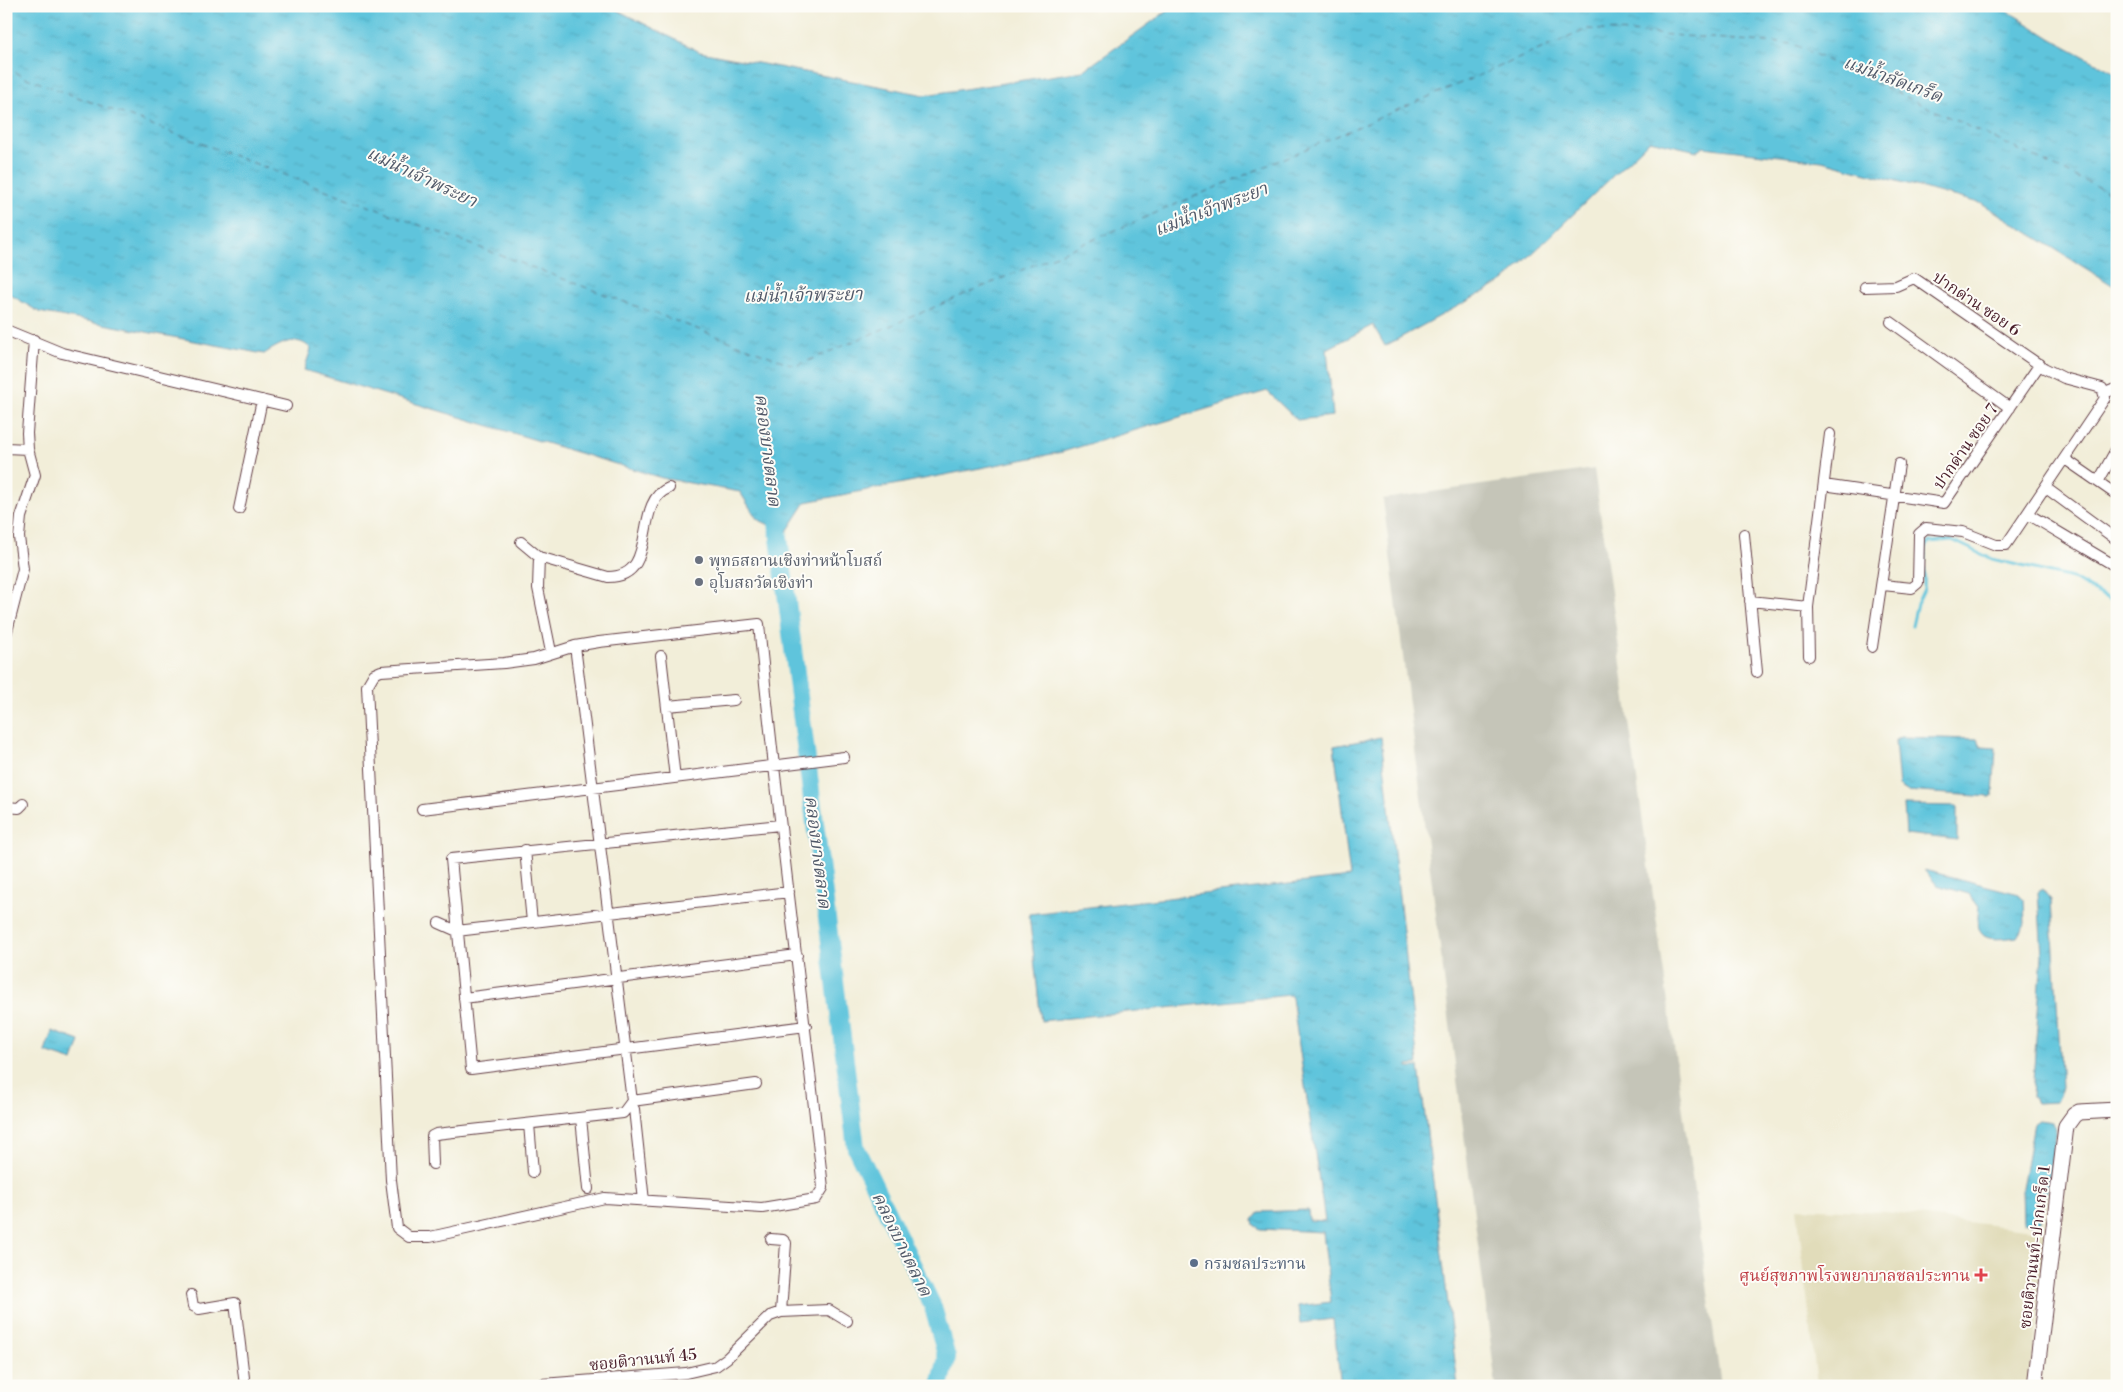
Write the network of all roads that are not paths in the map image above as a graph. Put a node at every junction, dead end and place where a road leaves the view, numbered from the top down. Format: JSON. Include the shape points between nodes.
{"nodes":[{"id":1,"x":1865,"y":286,"type":"dead end"},
{"id":2,"x":1891,"y":322,"type":"dead end"},
{"id":3,"x":6,"y":330,"type":"edge"},
{"id":4,"x":34,"y":340,"type":"junction"},
{"id":5,"x":2040,"y":364,"type":"junction"},
{"id":6,"x":2117,"y":388,"type":"edge"},
{"id":7,"x":2106,"y":393,"type":"junction"},
{"id":8,"x":262,"y":400,"type":"junction"},
{"id":9,"x":286,"y":406,"type":"dead end"},
{"id":10,"x":2010,"y":408,"type":"junction"},
{"id":11,"x":1830,"y":434,"type":"dead end"},
{"id":12,"x":6,"y":448,"type":"edge"},
{"id":13,"x":2117,"y":448,"type":"edge"},
{"id":14,"x":28,"y":449,"type":"junction"},
{"id":15,"x":2065,"y":459,"type":"junction"},
{"id":16,"x":1899,"y":464,"type":"dead end"},
{"id":17,"x":2098,"y":482,"type":"junction"},
{"id":18,"x":1824,"y":484,"type":"junction"},
{"id":19,"x":670,"y":488,"type":"dead end"},
{"id":20,"x":2046,"y":488,"type":"junction"},
{"id":21,"x":1894,"y":494,"type":"junction"},
{"id":22,"x":2117,"y":495,"type":"edge"},
{"id":23,"x":239,"y":508,"type":"dead end"},
{"id":24,"x":2028,"y":514,"type":"junction"},
{"id":25,"x":1744,"y":534,"type":"dead end"},
{"id":26,"x":2117,"y":540,"type":"edge"},
{"id":27,"x":521,"y":542,"type":"dead end"},
{"id":28,"x":539,"y":557,"type":"junction"},
{"id":29,"x":2117,"y":567,"type":"edge"},
{"id":30,"x":1883,"y":585,"type":"junction"},
{"id":31,"x":10,"y":598,"type":"edge"},
{"id":32,"x":1750,"y":602,"type":"junction"},
{"id":33,"x":1808,"y":607,"type":"junction"},
{"id":34,"x":6,"y":635,"type":"edge"},
{"id":35,"x":575,"y":646,"type":"junction"},
{"id":36,"x":1872,"y":647,"type":"dead end"},
{"id":37,"x":551,"y":652,"type":"junction"},
{"id":38,"x":661,"y":656,"type":"dead end"},
{"id":39,"x":1810,"y":656,"type":"dead end"},
{"id":40,"x":1757,"y":672,"type":"dead end"},
{"id":41,"x":734,"y":700,"type":"dead end"},
{"id":42,"x":667,"y":706,"type":"junction"},
{"id":43,"x":844,"y":757,"type":"dead end"},
{"id":44,"x":772,"y":766,"type":"junction"},
{"id":45,"x":675,"y":778,"type":"junction"},
{"id":46,"x":594,"y":788,"type":"junction"},
{"id":47,"x":23,"y":804,"type":"dead end"},
{"id":48,"x":6,"y":807,"type":"edge"},
{"id":49,"x":422,"y":809,"type":"dead end"},
{"id":50,"x":780,"y":825,"type":"junction"},
{"id":51,"x":600,"y":843,"type":"junction"},
{"id":52,"x":525,"y":850,"type":"junction"},
{"id":53,"x":789,"y":892,"type":"junction"},
{"id":54,"x":609,"y":914,"type":"junction"},
{"id":55,"x":532,"y":922,"type":"junction"},
{"id":56,"x":439,"y":923,"type":"dead end"},
{"id":57,"x":457,"y":931,"type":"junction"},
{"id":58,"x":797,"y":955,"type":"junction"},
{"id":59,"x":617,"y":980,"type":"junction"},
{"id":60,"x":464,"y":998,"type":"junction"},
{"id":61,"x":806,"y":1026,"type":"junction"},
{"id":62,"x":625,"y":1051,"type":"junction"},
{"id":63,"x":756,"y":1084,"type":"dead end"},
{"id":64,"x":631,"y":1102,"type":"junction"},
{"id":65,"x":2117,"y":1110,"type":"edge"},
{"id":66,"x":581,"y":1118,"type":"junction"},
{"id":67,"x":529,"y":1124,"type":"junction"},
{"id":68,"x":433,"y":1164,"type":"dead end"},
{"id":69,"x":533,"y":1172,"type":"dead end"},
{"id":70,"x":588,"y":1189,"type":"dead end"},
{"id":71,"x":644,"y":1201,"type":"junction"},
{"id":72,"x":771,"y":1239,"type":"dead end"},
{"id":73,"x":191,"y":1296,"type":"dead end"},
{"id":74,"x":781,"y":1312,"type":"junction"},
{"id":75,"x":847,"y":1321,"type":"dead end"},
{"id":76,"x":245,"y":1386,"type":"edge"},
{"id":77,"x":541,"y":1386,"type":"edge"},
{"id":78,"x":2035,"y":1386,"type":"edge"}],
"edges":[{"from":1,"to":5,"type":"street","name":"ปากด่าน ซอย 6","via":[[1896,286],[1914,278]]},
{"from":2,"to":10,"type":"street"},
{"from":3,"to":4,"type":"street"},
{"from":4,"to":8,"type":"street","via":[[62,353]]},
{"from":4,"to":14,"type":"street","via":[[27,418]]},
{"from":5,"to":7,"type":"street","via":[[2064,378],[2102,388]]},
{"from":5,"to":10,"type":"street","name":"ปากด่าน ซอย 7"},
{"from":6,"to":7,"type":"street"},
{"from":7,"to":15,"type":"street"},
{"from":8,"to":9,"type":"street"},
{"from":8,"to":23,"type":"street"},
{"from":10,"to":21,"type":"street","name":"ปากด่าน ซอย 7","via":[[1944,503]]},
{"from":11,"to":18,"type":"street"},
{"from":12,"to":14,"type":"street"},
{"from":13,"to":17,"type":"street"},
{"from":14,"to":31,"type":"street","via":[[35,475],[21,517],[19,537],[23,569]]},
{"from":15,"to":17,"type":"street"},
{"from":15,"to":20,"type":"street"},
{"from":16,"to":21,"type":"street"},
{"from":17,"to":22,"type":"street"},
{"from":18,"to":21,"type":"street"},
{"from":18,"to":33,"type":"street"},
{"from":19,"to":28,"type":"street","via":[[662,491],[652,504],[638,560],[628,572],[608,577]]},
{"from":20,"to":24,"type":"street"},
{"from":20,"to":26,"type":"street"},
{"from":21,"to":30,"type":"street"},
{"from":24,"to":29,"type":"street"},
{"from":24,"to":30,"type":"street","via":[[2002,546],[1963,532],[1926,528],[1919,534],[1918,583],[1912,588]]},
{"from":25,"to":32,"type":"street"},
{"from":27,"to":28,"type":"street"},
{"from":28,"to":37,"type":"street","via":[[538,588]]},
{"from":30,"to":36,"type":"street"},
{"from":31,"to":34,"type":"street"},
{"from":32,"to":33,"type":"street"},
{"from":32,"to":40,"type":"street"},
{"from":33,"to":39,"type":"street"},
{"from":35,"to":37,"type":"street"},
{"from":35,"to":44,"type":"street","via":[[759,624]]},
{"from":35,"to":46,"type":"street"},
{"from":37,"to":71,"type":"street","via":[[534,659],[504,663],[381,671],[374,674],[367,686],[391,1180],[397,1228],[409,1237],[430,1237],[605,1198]]},
{"from":38,"to":42,"type":"street"},
{"from":41,"to":42,"type":"street"},
{"from":42,"to":45,"type":"street"},
{"from":43,"to":44,"type":"street"},
{"from":44,"to":45,"type":"street"},
{"from":44,"to":50,"type":"street"},
{"from":45,"to":46,"type":"street"},
{"from":46,"to":49,"type":"street"},
{"from":46,"to":51,"type":"street"},
{"from":47,"to":48,"type":"street","via":[[19,808]]},
{"from":50,"to":51,"type":"street"},
{"from":50,"to":53,"type":"street"},
{"from":51,"to":52,"type":"street"},
{"from":51,"to":54,"type":"street"},
{"from":52,"to":55,"type":"street"},
{"from":52,"to":57,"type":"street","via":[[451,859]]},
{"from":53,"to":54,"type":"street"},
{"from":53,"to":58,"type":"street"},
{"from":54,"to":55,"type":"street"},
{"from":54,"to":59,"type":"street"},
{"from":55,"to":57,"type":"street"},
{"from":56,"to":57,"type":"street"},
{"from":57,"to":60,"type":"street"},
{"from":58,"to":59,"type":"street"},
{"from":58,"to":61,"type":"street"},
{"from":59,"to":60,"type":"street"},
{"from":59,"to":62,"type":"street"},
{"from":60,"to":62,"type":"street","via":[[471,1069],[474,1071]]},
{"from":61,"to":62,"type":"street"},
{"from":61,"to":71,"type":"street","via":[[823,1188],[816,1199],[762,1208]]},
{"from":62,"to":64,"type":"street"},
{"from":63,"to":64,"type":"street"},
{"from":64,"to":66,"type":"street","via":[[623,1113]]},
{"from":64,"to":71,"type":"street"},
{"from":65,"to":78,"type":"street","name":"ซอยติวานนท์-ปากเกร็ด 1","via":[[2088,1110],[2074,1115],[2066,1126]]},
{"from":66,"to":67,"type":"street"},
{"from":66,"to":70,"type":"street"},
{"from":67,"to":68,"type":"street","via":[[433,1134]]},
{"from":67,"to":69,"type":"street"},
{"from":72,"to":74,"type":"street","via":[[786,1243]]},
{"from":73,"to":76,"type":"street","via":[[194,1306],[199,1309],[235,1303]]},
{"from":74,"to":75,"type":"street","via":[[829,1310]]},
{"from":74,"to":77,"type":"street","name":"ซอยติวานนท์ 45","via":[[770,1316],[716,1366],[686,1373]]}]}
